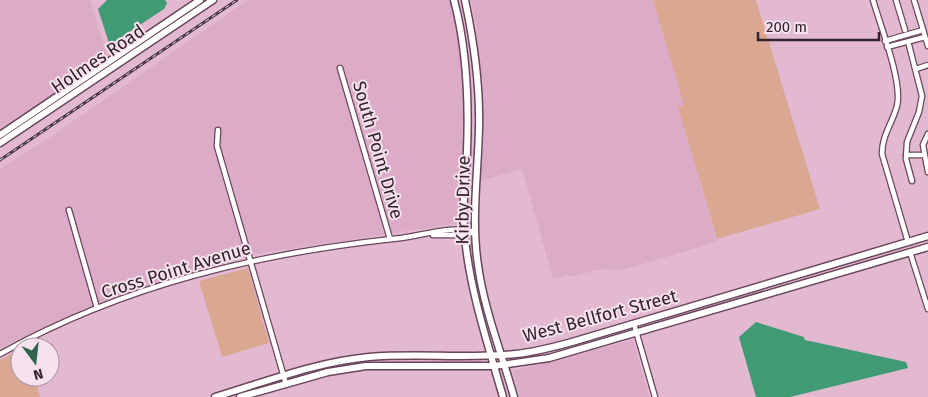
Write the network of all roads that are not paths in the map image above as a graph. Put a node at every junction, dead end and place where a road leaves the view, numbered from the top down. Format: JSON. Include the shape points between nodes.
{"nodes":[{"id":1,"x":200,"y":0,"type":"edge"},
{"id":2,"x":213,"y":0,"type":"edge"},
{"id":3,"x":454,"y":0,"type":"edge"},
{"id":4,"x":465,"y":0,"type":"edge"},
{"id":5,"x":873,"y":0,"type":"edge"},
{"id":6,"x":896,"y":0,"type":"edge"},
{"id":7,"x":914,"y":0,"type":"edge"},
{"id":8,"x":193,"y":9,"type":"junction"},
{"id":9,"x":923,"y":30,"type":"junction"},
{"id":10,"x":472,"y":33,"type":"junction"},
{"id":11,"x":905,"y":33,"type":"junction"},
{"id":12,"x":461,"y":34,"type":"junction"},
{"id":13,"x":925,"y":37,"type":"junction"},
{"id":14,"x":885,"y":41,"type":"junction"},
{"id":15,"x":908,"y":43,"type":"junction"},
{"id":16,"x":928,"y":46,"type":"edge"},
{"id":17,"x":887,"y":47,"type":"junction"},
{"id":18,"x":928,"y":66,"type":"edge"},
{"id":19,"x":340,"y":68,"type":"dead end"},
{"id":20,"x":916,"y":69,"type":"junction"},
{"id":21,"x":96,"y":75,"type":"junction"},
{"id":22,"x":478,"y":86,"type":"junction"},
{"id":23,"x":467,"y":87,"type":"junction"},
{"id":24,"x":218,"y":130,"type":"dead end"},
{"id":25,"x":928,"y":134,"type":"edge"},
{"id":26,"x":0,"y":135,"type":"edge"},
{"id":27,"x":0,"y":143,"type":"edge"},
{"id":28,"x":467,"y":154,"type":"junction"},
{"id":29,"x":478,"y":154,"type":"junction"},
{"id":30,"x":923,"y":154,"type":"junction"},
{"id":31,"x":906,"y":155,"type":"junction"},
{"id":32,"x":927,"y":164,"type":"edge"},
{"id":33,"x":928,"y":172,"type":"edge"},
{"id":34,"x":912,"y":181,"type":"dead end"},
{"id":35,"x":69,"y":210,"type":"dead end"},
{"id":36,"x":464,"y":232,"type":"junction"},
{"id":37,"x":475,"y":232,"type":"junction"},
{"id":38,"x":928,"y":236,"type":"edge"},
{"id":39,"x":390,"y":239,"type":"junction"},
{"id":40,"x":928,"y":240,"type":"edge"},
{"id":41,"x":908,"y":242,"type":"junction"},
{"id":42,"x":928,"y":246,"type":"edge"},
{"id":43,"x":910,"y":252,"type":"junction"},
{"id":44,"x":250,"y":260,"type":"junction"},
{"id":45,"x":885,"y":260,"type":"junction"},
{"id":46,"x":814,"y":270,"type":"junction"},
{"id":47,"x":817,"y":280,"type":"junction"},
{"id":48,"x":757,"y":287,"type":"junction"},
{"id":49,"x":760,"y":297,"type":"junction"},
{"id":50,"x":701,"y":304,"type":"junction"},
{"id":51,"x":97,"y":308,"type":"junction"},
{"id":52,"x":928,"y":309,"type":"edge"},
{"id":53,"x":704,"y":313,"type":"junction"},
{"id":54,"x":634,"y":324,"type":"junction"},
{"id":55,"x":637,"y":333,"type":"junction"},
{"id":56,"x":487,"y":340,"type":"junction"},
{"id":57,"x":572,"y":342,"type":"junction"},
{"id":58,"x":573,"y":352,"type":"junction"},
{"id":59,"x":0,"y":354,"type":"edge"},
{"id":60,"x":399,"y":355,"type":"junction"},
{"id":61,"x":474,"y":355,"type":"junction"},
{"id":62,"x":502,"y":355,"type":"junction"},
{"id":63,"x":492,"y":356,"type":"junction"},
{"id":64,"x":400,"y":364,"type":"junction"},
{"id":65,"x":505,"y":364,"type":"junction"},
{"id":66,"x":494,"y":366,"type":"junction"},
{"id":67,"x":285,"y":380,"type":"junction"},
{"id":68,"x":215,"y":397,"type":"edge"},
{"id":69,"x":240,"y":397,"type":"edge"},
{"id":70,"x":503,"y":397,"type":"edge"},
{"id":71,"x":514,"y":397,"type":"edge"},
{"id":72,"x":655,"y":397,"type":"edge"}],
"edges":[{"from":1,"to":8,"type":"main road","name":"Holmes Road"},
{"from":2,"to":8,"type":"main road","name":"Holmes Road"},
{"from":3,"to":12,"type":"main road","name":"Kirby Drive"},
{"from":4,"to":10,"type":"main road","name":"Kirby Drive"},
{"from":5,"to":14,"type":"street"},
{"from":6,"to":11,"type":"street"},
{"from":7,"to":9,"type":"street"},
{"from":8,"to":21,"type":"main road","name":"Holmes Road"},
{"from":9,"to":11,"type":"street"},
{"from":9,"to":13,"type":"street"},
{"from":10,"to":12,"type":"main road"},
{"from":10,"to":22,"type":"main road","name":"Kirby Drive"},
{"from":11,"to":14,"type":"street"},
{"from":11,"to":15,"type":"street"},
{"from":12,"to":23,"type":"main road","name":"Kirby Drive"},
{"from":13,"to":15,"type":"street"},
{"from":13,"to":16,"type":"street"},
{"from":14,"to":17,"type":"street"},
{"from":15,"to":17,"type":"street"},
{"from":15,"to":20,"type":"street"},
{"from":17,"to":41,"type":"street","via":[[898,93],[897,106],[882,142],[882,154]]},
{"from":18,"to":20,"type":"street"},
{"from":19,"to":39,"type":"street","name":"South Point Drive"},
{"from":20,"to":31,"type":"street","via":[[921,101],[908,135]]},
{"from":21,"to":26,"type":"main road","name":"Holmes Road"},
{"from":21,"to":27,"type":"main road","name":"Holmes Road"},
{"from":22,"to":23,"type":"main road"},
{"from":22,"to":29,"type":"main road","name":"Kirby Drive"},
{"from":23,"to":28,"type":"main road","name":"Kirby Drive"},
{"from":24,"to":44,"type":"street","via":[[217,146]]},
{"from":25,"to":30,"type":"street"},
{"from":28,"to":29,"type":"main road"},
{"from":28,"to":36,"type":"main road","name":"Kirby Drive"},
{"from":29,"to":37,"type":"main road","name":"Kirby Drive"},
{"from":30,"to":31,"type":"street"},
{"from":30,"to":32,"type":"street"},
{"from":31,"to":34,"type":"street"},
{"from":32,"to":33,"type":"street"},
{"from":35,"to":51,"type":"street"},
{"from":36,"to":37,"type":"street"},
{"from":36,"to":39,"type":"street","name":"Cross Point Avenue"},
{"from":36,"to":56,"type":"main road","name":"Kirby Drive","via":[[473,289]]},
{"from":37,"to":62,"type":"main road","name":"Kirby Drive","via":[[478,265]]},
{"from":38,"to":41,"type":"main road","name":"West Bellfort Street"},
{"from":39,"to":44,"type":"street","name":"Cross Point Avenue"},
{"from":40,"to":43,"type":"main road","via":[[915,245]]},
{"from":41,"to":45,"type":"main road","via":[[904,250],[886,256]]},
{"from":41,"to":46,"type":"main road","name":"West Bellfort Street"},
{"from":42,"to":43,"type":"main road","name":"West Bellfort Street"},
{"from":43,"to":45,"type":"main road","name":"West Bellfort Street"},
{"from":43,"to":52,"type":"street"},
{"from":44,"to":51,"type":"street","name":"Cross Point Avenue","via":[[165,283]]},
{"from":44,"to":67,"type":"street"},
{"from":45,"to":47,"type":"main road","name":"West Bellfort Street"},
{"from":46,"to":47,"type":"main road"},
{"from":46,"to":48,"type":"main road","name":"West Bellfort Street"},
{"from":47,"to":49,"type":"main road","name":"West Bellfort Street"},
{"from":48,"to":49,"type":"main road"},
{"from":48,"to":50,"type":"main road","name":"West Bellfort Street"},
{"from":49,"to":53,"type":"main road","name":"West Bellfort Street"},
{"from":50,"to":53,"type":"main road"},
{"from":50,"to":54,"type":"main road","name":"West Bellfort Street"},
{"from":51,"to":59,"type":"street","name":"Cross Point Avenue"},
{"from":53,"to":55,"type":"main road","name":"West Bellfort Street"},
{"from":54,"to":55,"type":"street"},
{"from":54,"to":57,"type":"main road","name":"West Bellfort Street"},
{"from":55,"to":58,"type":"main road","name":"West Bellfort Street"},
{"from":55,"to":72,"type":"street"},
{"from":56,"to":61,"type":"main road","via":[[485,350]]},
{"from":56,"to":63,"type":"main road","name":"Kirby Drive"},
{"from":57,"to":58,"type":"main road"},
{"from":57,"to":62,"type":"main road","name":"West Bellfort Street","via":[[532,352]]},
{"from":58,"to":65,"type":"main road","name":"West Bellfort Street"},
{"from":60,"to":61,"type":"main road","name":"West Bellfort Street"},
{"from":60,"to":64,"type":"main road"},
{"from":60,"to":67,"type":"main road","name":"West Bellfort Street","via":[[347,360]]},
{"from":61,"to":63,"type":"main road","name":"West Bellfort Street"},
{"from":62,"to":63,"type":"main road","name":"West Bellfort Street"},
{"from":62,"to":65,"type":"main road","name":"Kirby Drive"},
{"from":63,"to":66,"type":"main road","name":"Kirby Drive"},
{"from":64,"to":66,"type":"main road","name":"West Bellfort Street"},
{"from":64,"to":67,"type":"main road","name":"West Bellfort Street","via":[[347,368]]},
{"from":65,"to":66,"type":"main road","name":"West Bellfort Street"},
{"from":65,"to":71,"type":"main road","name":"Kirby Drive"},
{"from":66,"to":70,"type":"main road","name":"Kirby Drive"},
{"from":67,"to":68,"type":"main road","name":"West Bellfort Street"},
{"from":67,"to":69,"type":"main road","name":"West Bellfort Street"}]}
